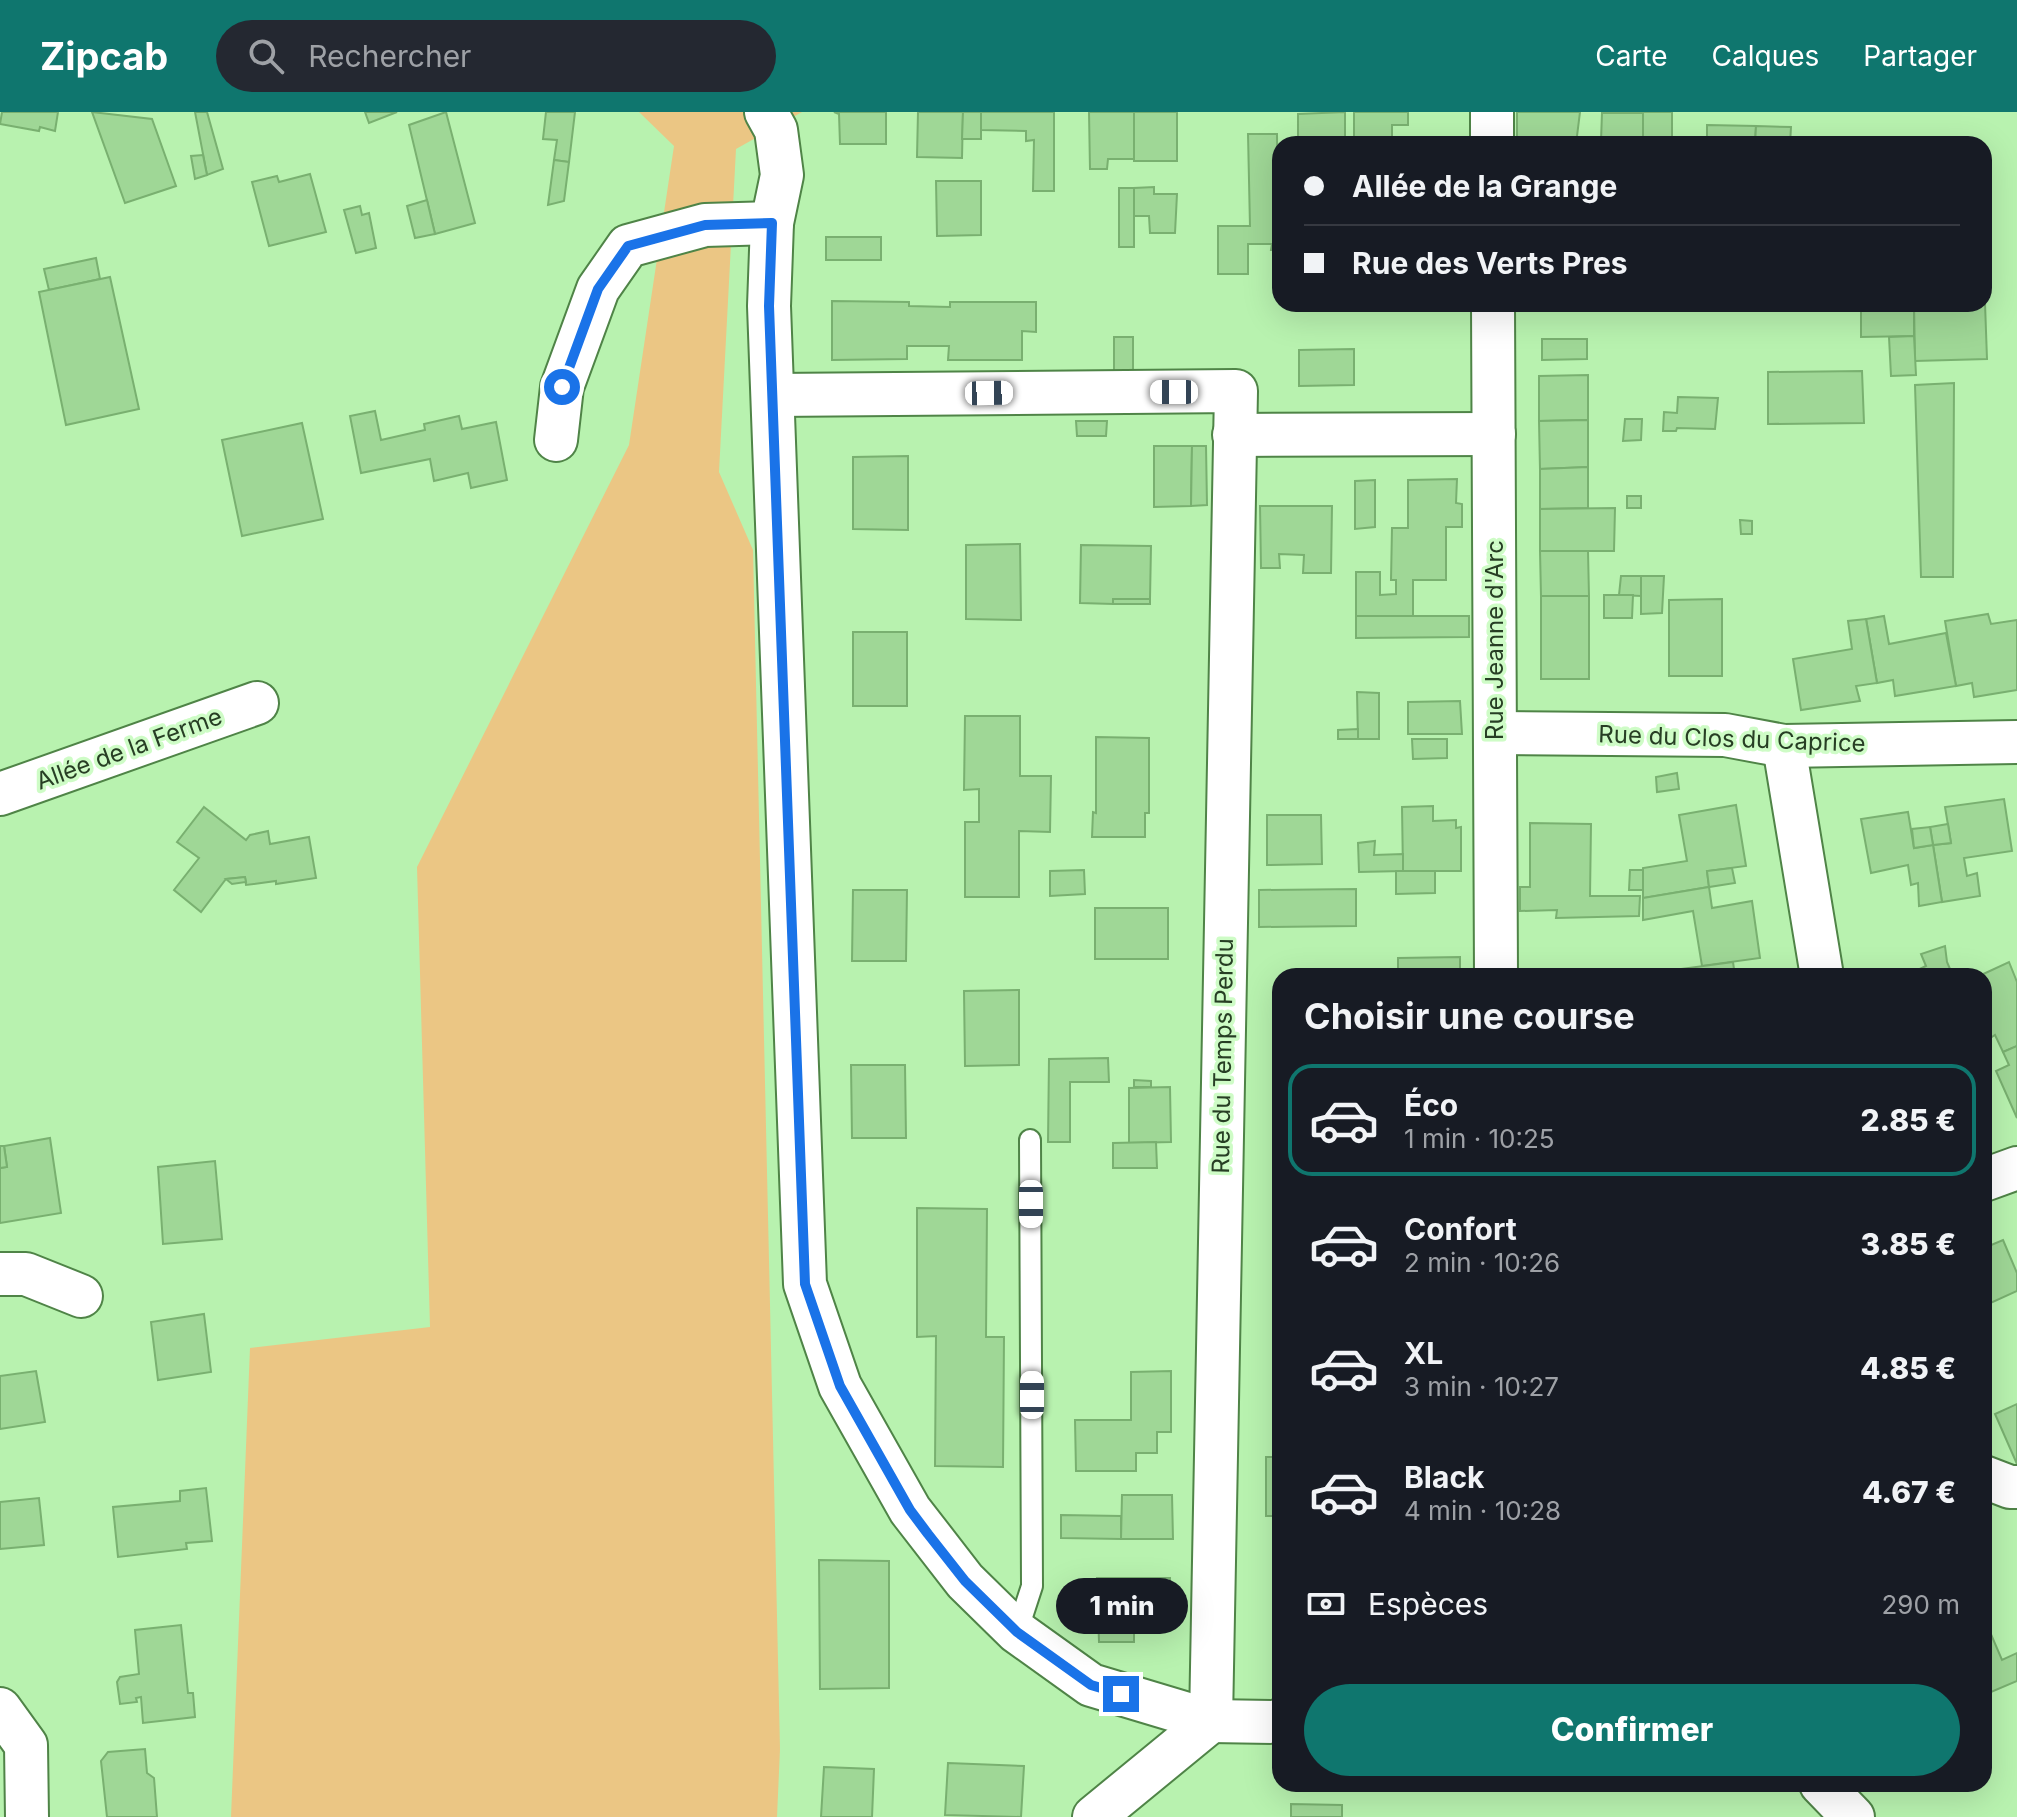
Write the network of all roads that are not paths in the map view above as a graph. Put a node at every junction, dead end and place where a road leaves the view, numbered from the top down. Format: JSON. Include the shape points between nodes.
{"nodes":[{"id":1,"x":766,"y":112,"type":"edge"},
{"id":2,"x":1492,"y":112,"type":"edge"},
{"id":3,"x":1492,"y":136,"type":"edge"},
{"id":4,"x":772,"y":223,"type":"junction"},
{"id":5,"x":1493,"y":312,"type":"edge"},
{"id":6,"x":773,"y":395,"type":"junction"},
{"id":7,"x":1494,"y":434,"type":"junction"},
{"id":8,"x":1234,"y":435,"type":"junction"},
{"id":9,"x":556,"y":440,"type":"dead end"},
{"id":10,"x":257,"y":703,"type":"dead end"},
{"id":11,"x":1495,"y":733,"type":"junction"},
{"id":12,"x":2017,"y":742,"type":"edge"},
{"id":13,"x":1784,"y":746,"type":"junction"},
{"id":14,"x":0,"y":794,"type":"edge"},
{"id":15,"x":1496,"y":968,"type":"edge"},
{"id":16,"x":1821,"y":968,"type":"edge"},
{"id":17,"x":1030,"y":1140,"type":"dead end"},
{"id":18,"x":2017,"y":1168,"type":"edge"},
{"id":19,"x":1992,"y":1177,"type":"edge"},
{"id":20,"x":0,"y":1274,"type":"edge"},
{"id":21,"x":81,"y":1296,"type":"dead end"},
{"id":22,"x":1992,"y":1480,"type":"edge"},
{"id":23,"x":2017,"y":1487,"type":"edge"},
{"id":24,"x":1017,"y":1632,"type":"junction"},
{"id":25,"x":0,"y":1709,"type":"edge"},
{"id":26,"x":1211,"y":1721,"type":"junction"},
{"id":27,"x":1272,"y":1722,"type":"edge"},
{"id":28,"x":1829,"y":1792,"type":"edge"},
{"id":29,"x":27,"y":1817,"type":"edge"},
{"id":30,"x":1094,"y":1817,"type":"edge"},
{"id":31,"x":1853,"y":1817,"type":"edge"}],
"edges":[{"from":1,"to":4,"type":"street","via":[[776,130],[782,175]]},
{"from":2,"to":3,"type":"street"},
{"from":4,"to":6,"type":"street"},
{"from":4,"to":9,"type":"street","via":[[705,225],[628,246],[598,289],[562,387]]},
{"from":5,"to":7,"type":"street","name":"Rue Jeanne d'Arc"},
{"from":6,"to":8,"type":"street","name":"Rue du Temps Perdu","via":[[1236,391]]},
{"from":6,"to":24,"type":"street","via":[[805,1284],[840,1386],[910,1510],[965,1581]]},
{"from":7,"to":8,"type":"street"},
{"from":7,"to":11,"type":"street","name":"Rue Jeanne d'Arc"},
{"from":8,"to":26,"type":"street","name":"Rue du Temps Perdu"},
{"from":10,"to":14,"type":"street","name":"Allée de la Ferme"},
{"from":11,"to":13,"type":"street","name":"Rue du Clos du Caprice","via":[[1725,735]]},
{"from":11,"to":15,"type":"street","name":"Rue Jeanne d'Arc"},
{"from":12,"to":13,"type":"street","name":"Rue du Clos du Caprice"},
{"from":13,"to":16,"type":"street"},
{"from":17,"to":24,"type":"lane","via":[[1032,1586]]},
{"from":18,"to":19,"type":"street"},
{"from":20,"to":21,"type":"street","via":[[26,1274]]},
{"from":22,"to":23,"type":"street"},
{"from":24,"to":26,"type":"street","via":[[1091,1685]]},
{"from":25,"to":29,"type":"street","via":[[26,1745]]},
{"from":26,"to":27,"type":"street"},
{"from":26,"to":30,"type":"street"},
{"from":28,"to":31,"type":"street"}]}
